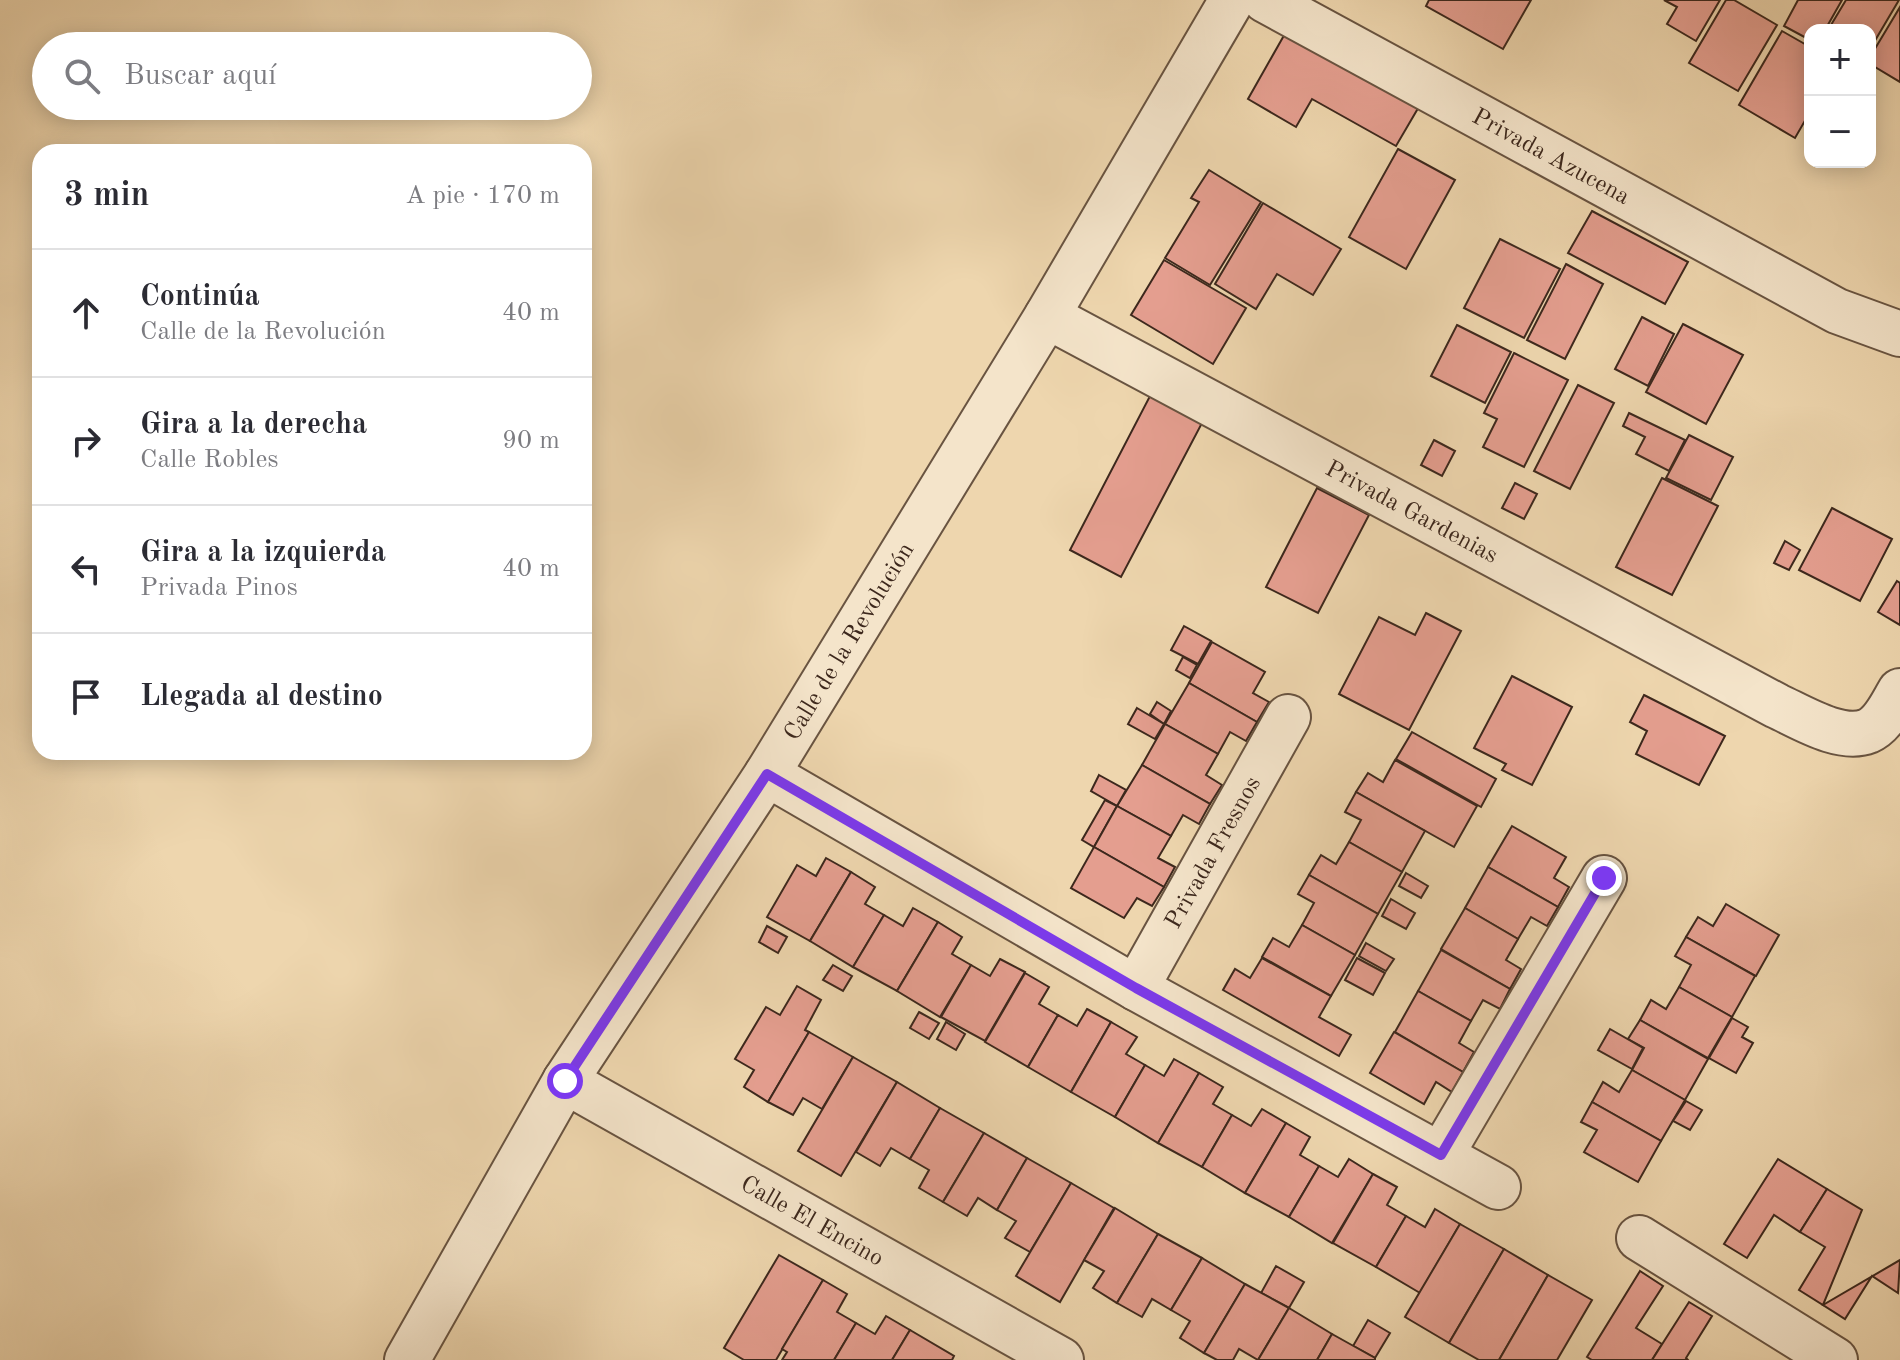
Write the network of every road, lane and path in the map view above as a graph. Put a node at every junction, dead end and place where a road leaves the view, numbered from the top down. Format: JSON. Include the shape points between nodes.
{"nodes":[{"id":1,"x":1232,"y":0,"type":"edge"},
{"id":2,"x":1265,"y":0,"type":"edge"},
{"id":3,"x":1047,"y":316,"type":"junction"},
{"id":4,"x":1900,"y":334,"type":"edge"},
{"id":5,"x":1900,"y":691,"type":"edge"},
{"id":6,"x":1288,"y":717,"type":"dead end"},
{"id":7,"x":767,"y":774,"type":"junction"},
{"id":8,"x":1604,"y":878,"type":"dead end"},
{"id":9,"x":1136,"y":988,"type":"junction"},
{"id":10,"x":565,"y":1081,"type":"junction"},
{"id":11,"x":1441,"y":1155,"type":"junction"},
{"id":12,"x":1498,"y":1187,"type":"dead end"},
{"id":13,"x":1639,"y":1238,"type":"dead end"},
{"id":14,"x":407,"y":1360,"type":"edge"},
{"id":15,"x":1061,"y":1360,"type":"edge"},
{"id":16,"x":1835,"y":1360,"type":"edge"}],
"edges":[{"from":1,"to":3,"type":"street","name":"Calle de la Revolución"},
{"from":2,"to":4,"type":"street","name":"Privada Azucena","via":[[1837,311]]},
{"from":3,"to":5,"type":"street","name":"Privada Gardenias","via":[[1777,706],[1837,733],[1868,731]]},
{"from":3,"to":7,"type":"street","name":"Calle de la Revolución"},
{"from":6,"to":9,"type":"street","name":"Privada Fresnos"},
{"from":7,"to":9,"type":"street"},
{"from":7,"to":10,"type":"street","name":"Calle de la Revolución"},
{"from":8,"to":11,"type":"street"},
{"from":9,"to":11,"type":"street"},
{"from":10,"to":14,"type":"street","name":"Calle de la Revolución"},
{"from":10,"to":15,"type":"street","name":"Calle El Encino"},
{"from":11,"to":12,"type":"street"},
{"from":13,"to":16,"type":"street"}]}
